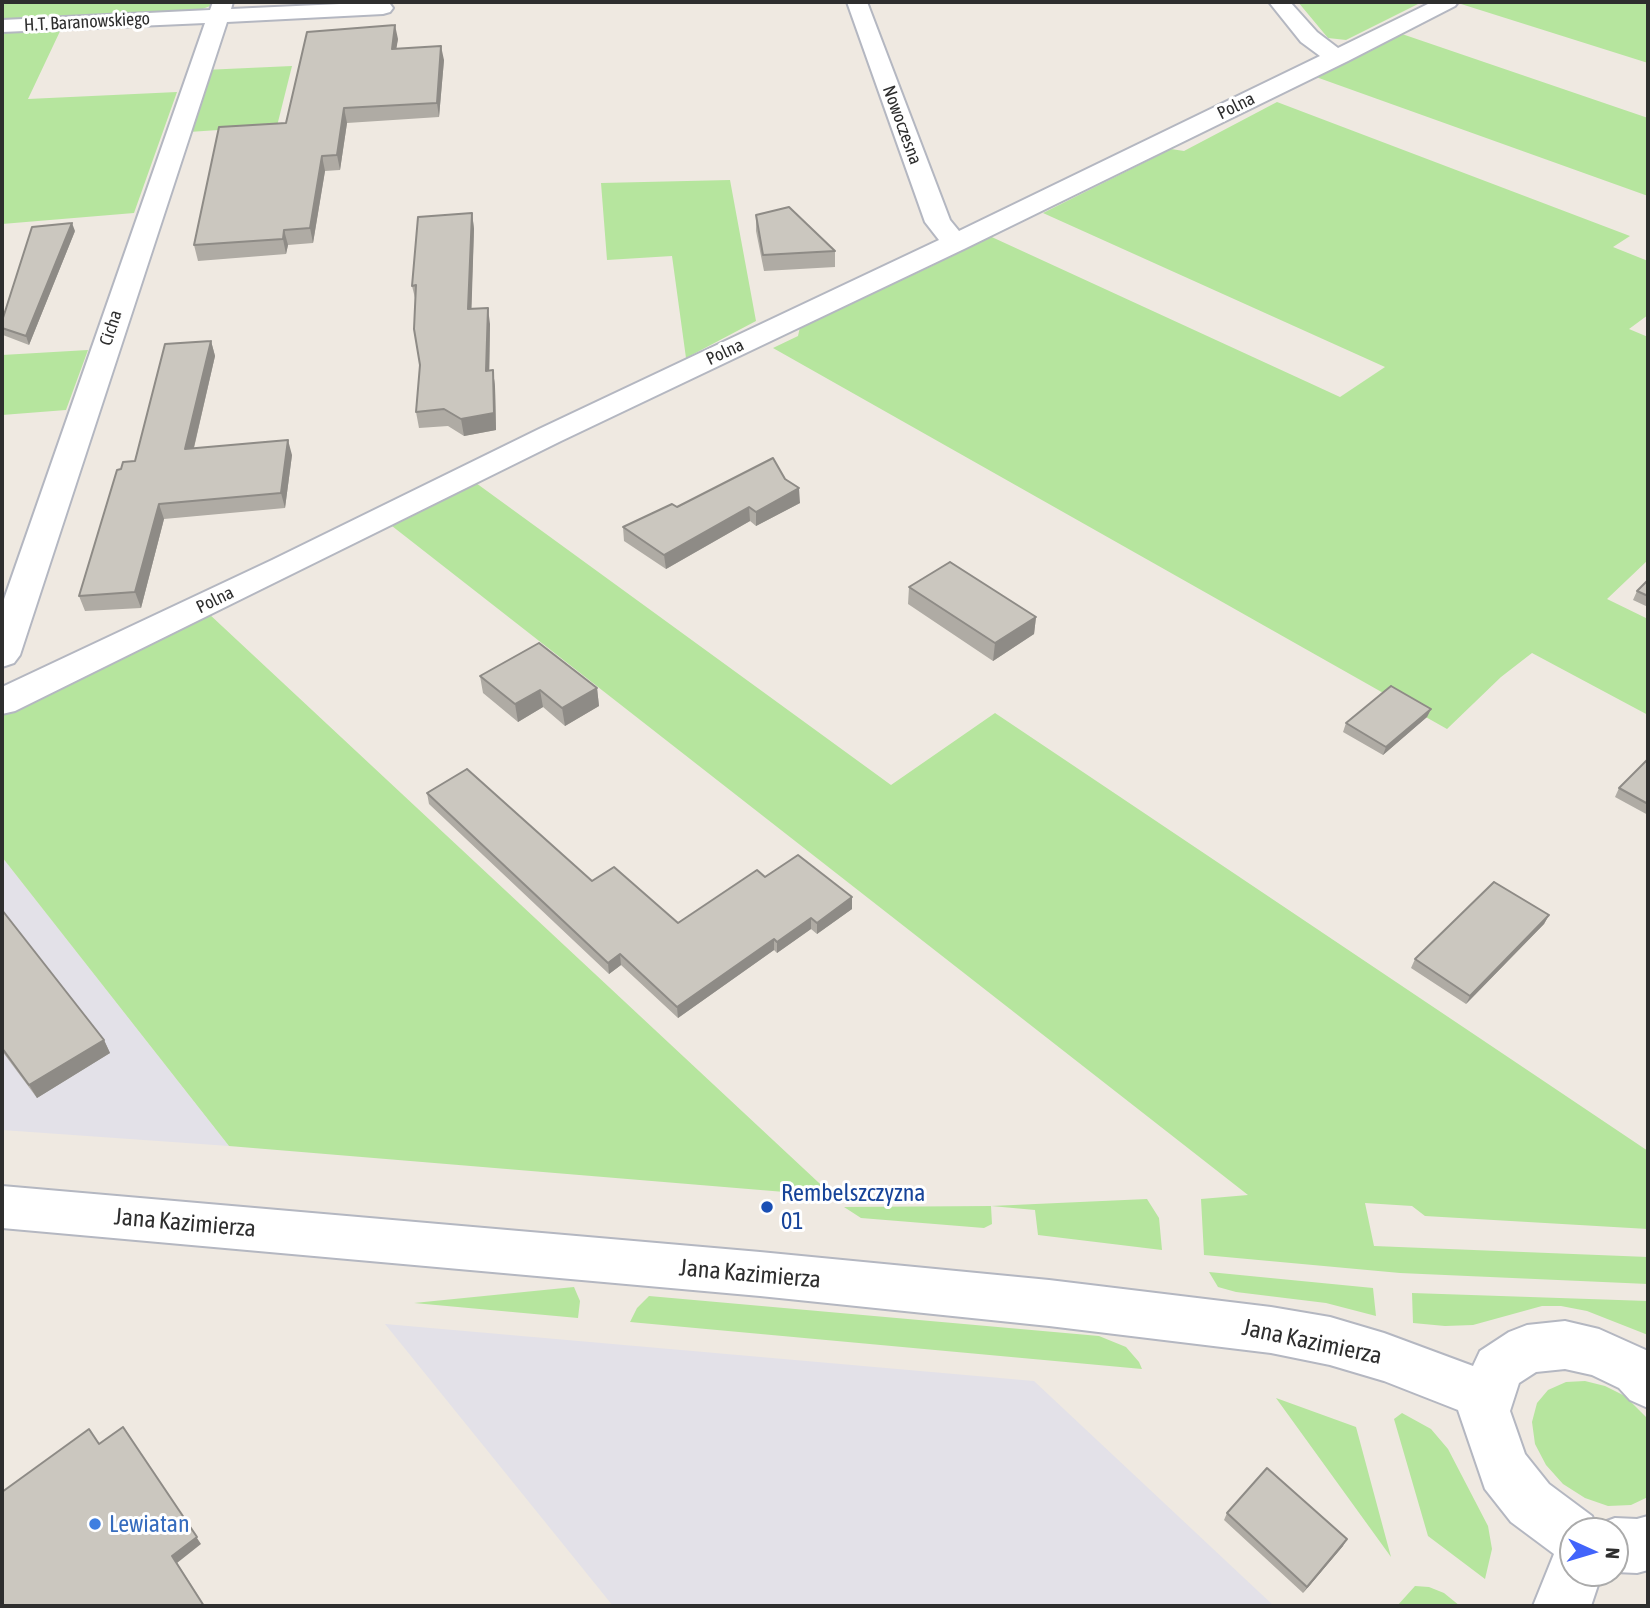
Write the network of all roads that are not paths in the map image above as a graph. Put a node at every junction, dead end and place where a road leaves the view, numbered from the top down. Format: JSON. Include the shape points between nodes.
{"nodes":[{"id":1,"x":857,"y":2,"type":"edge"},
{"id":2,"x":1279,"y":2,"type":"edge"},
{"id":3,"x":1448,"y":2,"type":"edge"},
{"id":4,"x":383,"y":8,"type":"dead end"},
{"id":5,"x":221,"y":9,"type":"edge"},
{"id":6,"x":2,"y":26,"type":"edge"},
{"id":7,"x":1340,"y":56,"type":"junction"},
{"id":8,"x":955,"y":243,"type":"junction"},
{"id":9,"x":2,"y":655,"type":"edge"},
{"id":10,"x":2,"y":702,"type":"edge"},
{"id":11,"x":2,"y":1207,"type":"edge"},
{"id":12,"x":1645,"y":1375,"type":"edge"},
{"id":13,"x":1488,"y":1396,"type":"junction"},
{"id":14,"x":1559,"y":1525,"type":"edge"},
{"id":15,"x":1648,"y":1543,"type":"edge"},
{"id":16,"x":1629,"y":1546,"type":"edge"},
{"id":17,"x":1571,"y":1587,"type":"edge"},
{"id":18,"x":1560,"y":1606,"type":"edge"}],
"edges":[{"from":1,"to":8,"type":"street","name":"Nowoczesna","via":[[938,222]]},
{"from":2,"to":7,"type":"street","via":[[1309,37]]},
{"from":3,"to":7,"type":"street","name":"Polna"},
{"from":4,"to":5,"type":"street","name":"H.T. Baranowskiego"},
{"from":5,"to":6,"type":"street","name":"H.T. Baranowskiego"},
{"from":5,"to":9,"type":"street","name":"Cicha"},
{"from":7,"to":8,"type":"street","name":"Polna"},
{"from":8,"to":10,"type":"street","name":"Polna"},
{"from":11,"to":13,"type":"street","name":"Jana Kazimierza","via":[[760,1274],[1271,1330],[1384,1357]]},
{"from":12,"to":13,"type":"street","via":[[1599,1353],[1565,1345],[1527,1349],[1498,1368]]},
{"from":13,"to":14,"type":"street","via":[[1485,1411],[1504,1470],[1530,1503]]},
{"from":15,"to":16,"type":"street"},
{"from":17,"to":18,"type":"street"}]}
